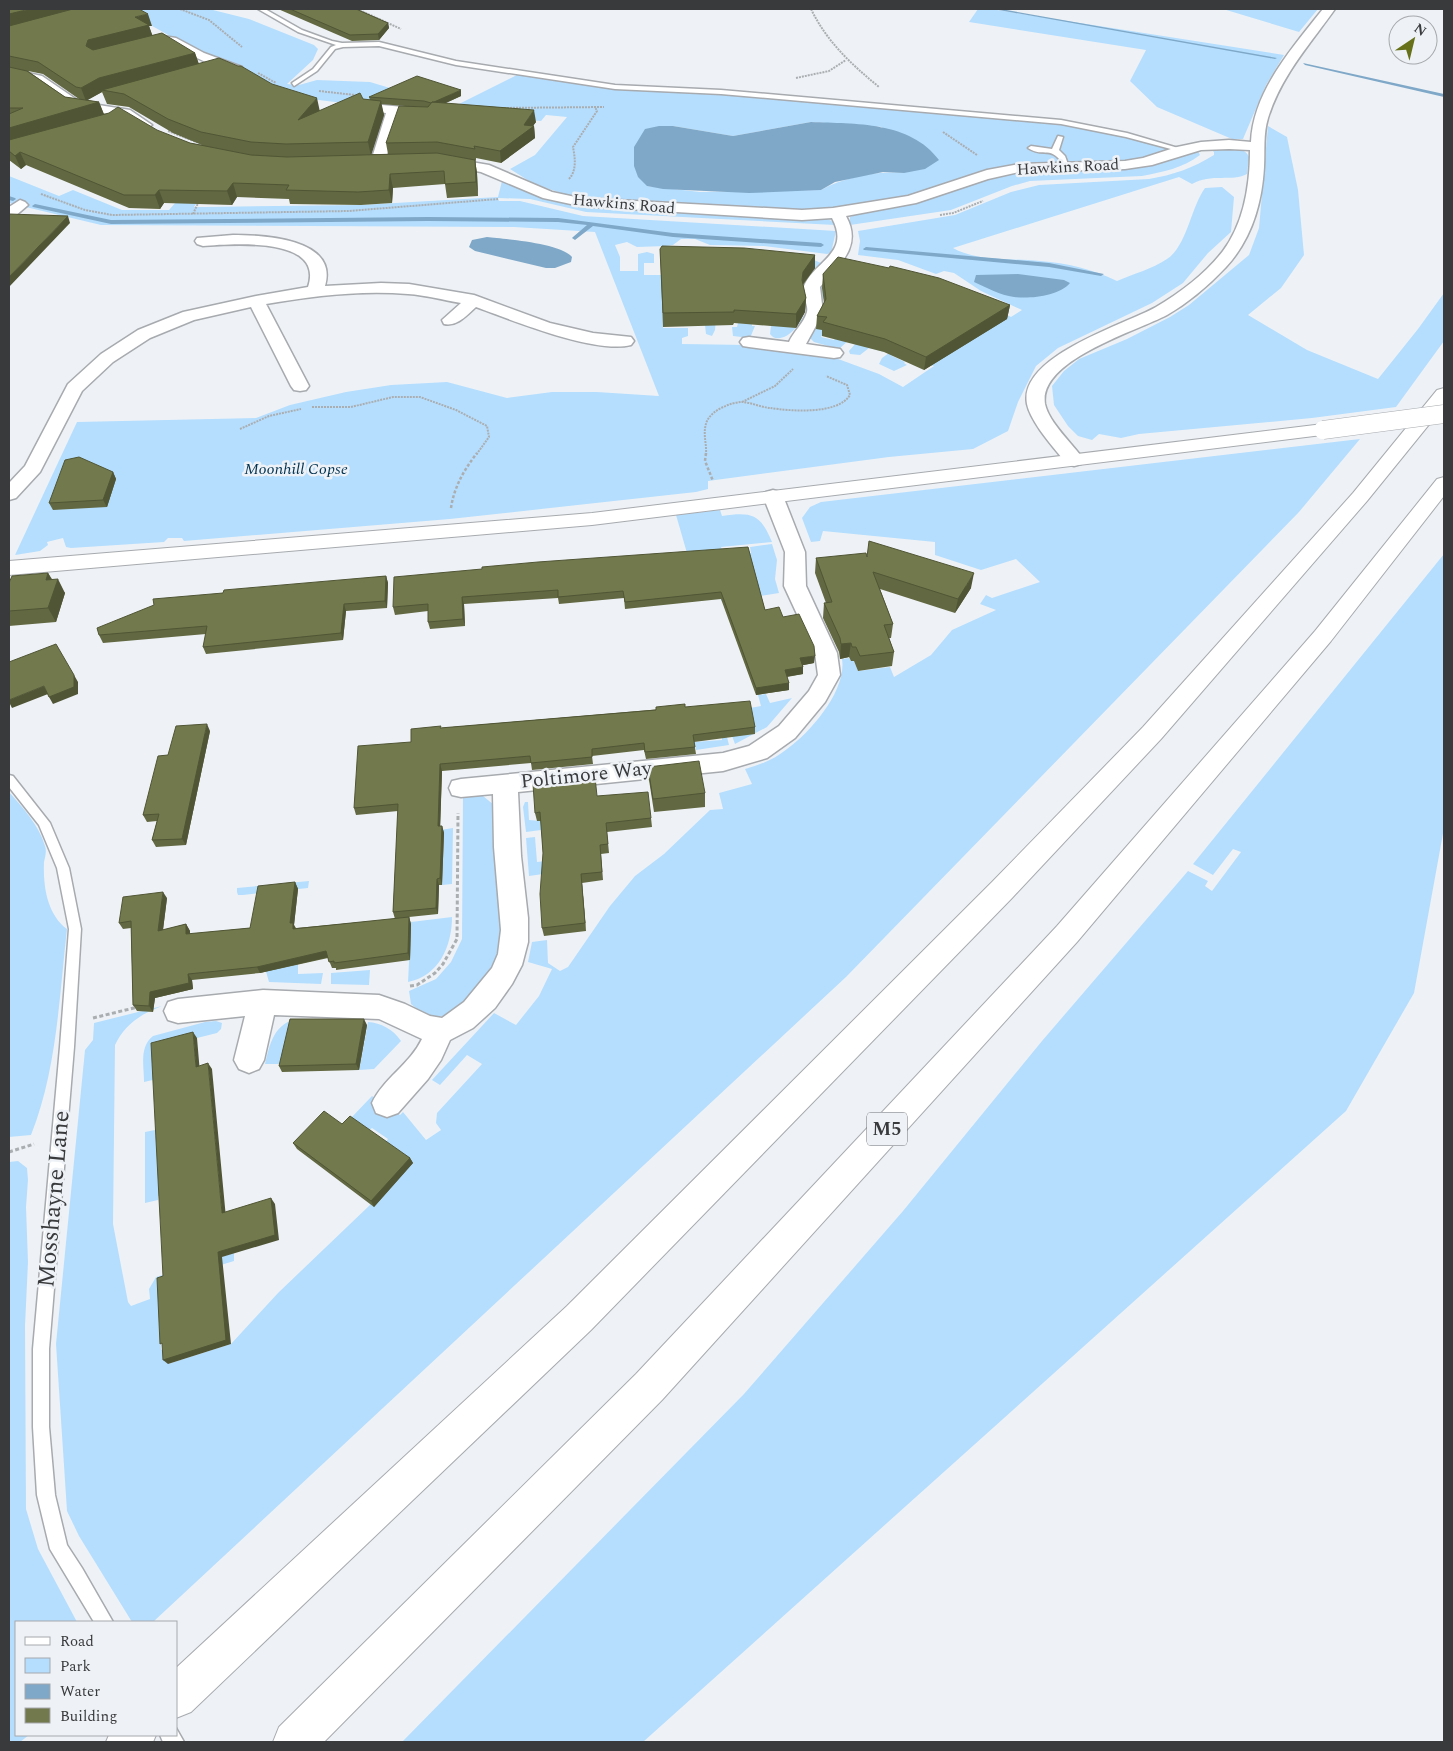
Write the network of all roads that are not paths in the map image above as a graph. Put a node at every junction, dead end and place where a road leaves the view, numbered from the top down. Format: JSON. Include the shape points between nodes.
{"nodes":[{"id":1,"x":261,"y":9,"type":"edge"},
{"id":2,"x":1329,"y":9,"type":"edge"},
{"id":3,"x":152,"y":42,"type":"edge"},
{"id":4,"x":343,"y":45,"type":"junction"},
{"id":5,"x":237,"y":70,"type":"edge"},
{"id":6,"x":9,"y":73,"type":"edge"},
{"id":7,"x":294,"y":84,"type":"dead end"},
{"id":8,"x":109,"y":96,"type":"edge"},
{"id":9,"x":88,"y":107,"type":"junction"},
{"id":10,"x":371,"y":108,"type":"edge"},
{"id":11,"x":394,"y":111,"type":"junction"},
{"id":12,"x":123,"y":112,"type":"junction"},
{"id":13,"x":424,"y":113,"type":"edge"},
{"id":14,"x":100,"y":123,"type":"edge"},
{"id":15,"x":163,"y":132,"type":"edge"},
{"id":16,"x":1060,"y":137,"type":"dead end"},
{"id":17,"x":1258,"y":147,"type":"junction"},
{"id":18,"x":1031,"y":148,"type":"dead end"},
{"id":19,"x":1182,"y":150,"type":"junction"},
{"id":20,"x":1055,"y":151,"type":"junction"},
{"id":21,"x":394,"y":160,"type":"edge"},
{"id":22,"x":425,"y":160,"type":"edge"},
{"id":23,"x":1067,"y":166,"type":"junction"},
{"id":24,"x":837,"y":213,"type":"junction"},
{"id":25,"x":203,"y":240,"type":"dead end"},
{"id":26,"x":315,"y":290,"type":"junction"},
{"id":27,"x":474,"y":300,"type":"junction"},
{"id":28,"x":256,"y":301,"type":"junction"},
{"id":29,"x":450,"y":320,"type":"dead end"},
{"id":30,"x":625,"y":341,"type":"dead end"},
{"id":31,"x":748,"y":342,"type":"dead end"},
{"id":32,"x":796,"y":348,"type":"junction"},
{"id":33,"x":834,"y":353,"type":"dead end"},
{"id":34,"x":300,"y":386,"type":"dead end"},
{"id":35,"x":1444,"y":394,"type":"edge"},
{"id":36,"x":1444,"y":414,"type":"edge"},
{"id":37,"x":1074,"y":460,"type":"junction"},
{"id":38,"x":1444,"y":483,"type":"edge"},
{"id":39,"x":9,"y":494,"type":"edge"},
{"id":40,"x":773,"y":496,"type":"junction"},
{"id":41,"x":9,"y":568,"type":"edge"},
{"id":42,"x":9,"y":779,"type":"edge"},
{"id":43,"x":505,"y":784,"type":"junction"},
{"id":44,"x":461,"y":788,"type":"road end"},
{"id":45,"x":263,"y":1002,"type":"junction"},
{"id":46,"x":178,"y":1012,"type":"road end"},
{"id":47,"x":439,"y":1030,"type":"junction"},
{"id":48,"x":249,"y":1060,"type":"dead end"},
{"id":49,"x":386,"y":1103,"type":"dead end"},
{"id":50,"x":103,"y":1621,"type":"edge"},
{"id":51,"x":178,"y":1695,"type":"edge"},
{"id":52,"x":294,"y":1742,"type":"edge"}],
"edges":[{"from":1,"to":4,"type":"lane","via":[[279,22],[310,36]]},
{"from":2,"to":17,"type":"street","via":[[1275,85],[1260,119]]},
{"from":3,"to":5,"type":"street","via":[[169,39],[212,65]]},
{"from":4,"to":7,"type":"lane","via":[[333,48],[315,70]]},
{"from":4,"to":19,"type":"lane","via":[[379,44],[456,63],[614,88],[721,92],[1061,122]]},
{"from":6,"to":9,"type":"street","via":[[31,77],[76,105]]},
{"from":8,"to":9,"type":"street"},
{"from":9,"to":12,"type":"street"},
{"from":10,"to":11,"type":"street"},
{"from":11,"to":13,"type":"street"},
{"from":11,"to":21,"type":"street","via":[[373,161]]},
{"from":12,"to":14,"type":"street"},
{"from":12,"to":15,"type":"street"},
{"from":16,"to":20,"type":"lane"},
{"from":17,"to":19,"type":"street","name":"Hawkins Road","via":[[1215,144]]},
{"from":17,"to":37,"type":"street","via":[[1256,186],[1243,230],[1230,253],[1215,269],[1161,310],[1071,354],[1042,382],[1036,394],[1036,405]]},
{"from":18,"to":20,"type":"lane"},
{"from":19,"to":23,"type":"street","name":"Hawkins Road","via":[[1128,165]]},
{"from":20,"to":23,"type":"lane"},
{"from":22,"to":24,"type":"street","name":"Hawkins Road","via":[[484,168],[548,194],[586,203],[802,215]]},
{"from":23,"to":24,"type":"street","name":"Hawkins Road","via":[[1002,171],[926,196]]},
{"from":24,"to":32,"type":"street","via":[[846,232],[840,256],[812,286],[814,314],[797,340]]},
{"from":25,"to":26,"type":"street","via":[[238,246],[278,242],[298,249],[312,258],[319,275]]},
{"from":26,"to":27,"type":"street","via":[[390,288]]},
{"from":26,"to":28,"type":"street"},
{"from":27,"to":29,"type":"street"},
{"from":27,"to":30,"type":"street","via":[[545,326],[598,333]]},
{"from":28,"to":34,"type":"street"},
{"from":28,"to":39,"type":"street","via":[[179,320],[144,334],[107,358],[74,388],[33,468]]},
{"from":31,"to":32,"type":"street"},
{"from":32,"to":33,"type":"street"},
{"from":35,"to":51,"type":"main road","via":[[1360,497],[1158,725],[1002,890],[579,1318]]},
{"from":36,"to":37,"type":"main road","bridge":true},
{"from":37,"to":40,"type":"main road"},
{"from":38,"to":52,"type":"main road","number":"M5","via":[[1323,636],[1067,934],[648,1387]]},
{"from":40,"to":41,"type":"main road","via":[[450,533]]},
{"from":40,"to":43,"type":"street","name":"Poltimore Way","via":[[795,552],[795,586],[829,664],[829,675],[823,687],[787,732],[758,752],[723,762]]},
{"from":42,"to":50,"type":"lane","name":"Mosshayne Lane","via":[[44,823],[63,868],[75,929],[42,1331],[41,1427],[46,1495],[59,1549]]},
{"from":43,"to":44,"type":"street","name":"Poltimore Way"},
{"from":43,"to":47,"type":"street","name":"Poltimore Way","via":[[515,928],[512,955],[484,1000],[463,1021]]},
{"from":45,"to":46,"type":"street","via":[[206,1006]]},
{"from":45,"to":47,"type":"street","via":[[381,1007],[427,1028]]},
{"from":45,"to":48,"type":"street"},
{"from":47,"to":49,"type":"street","via":[[426,1060]]}]}
